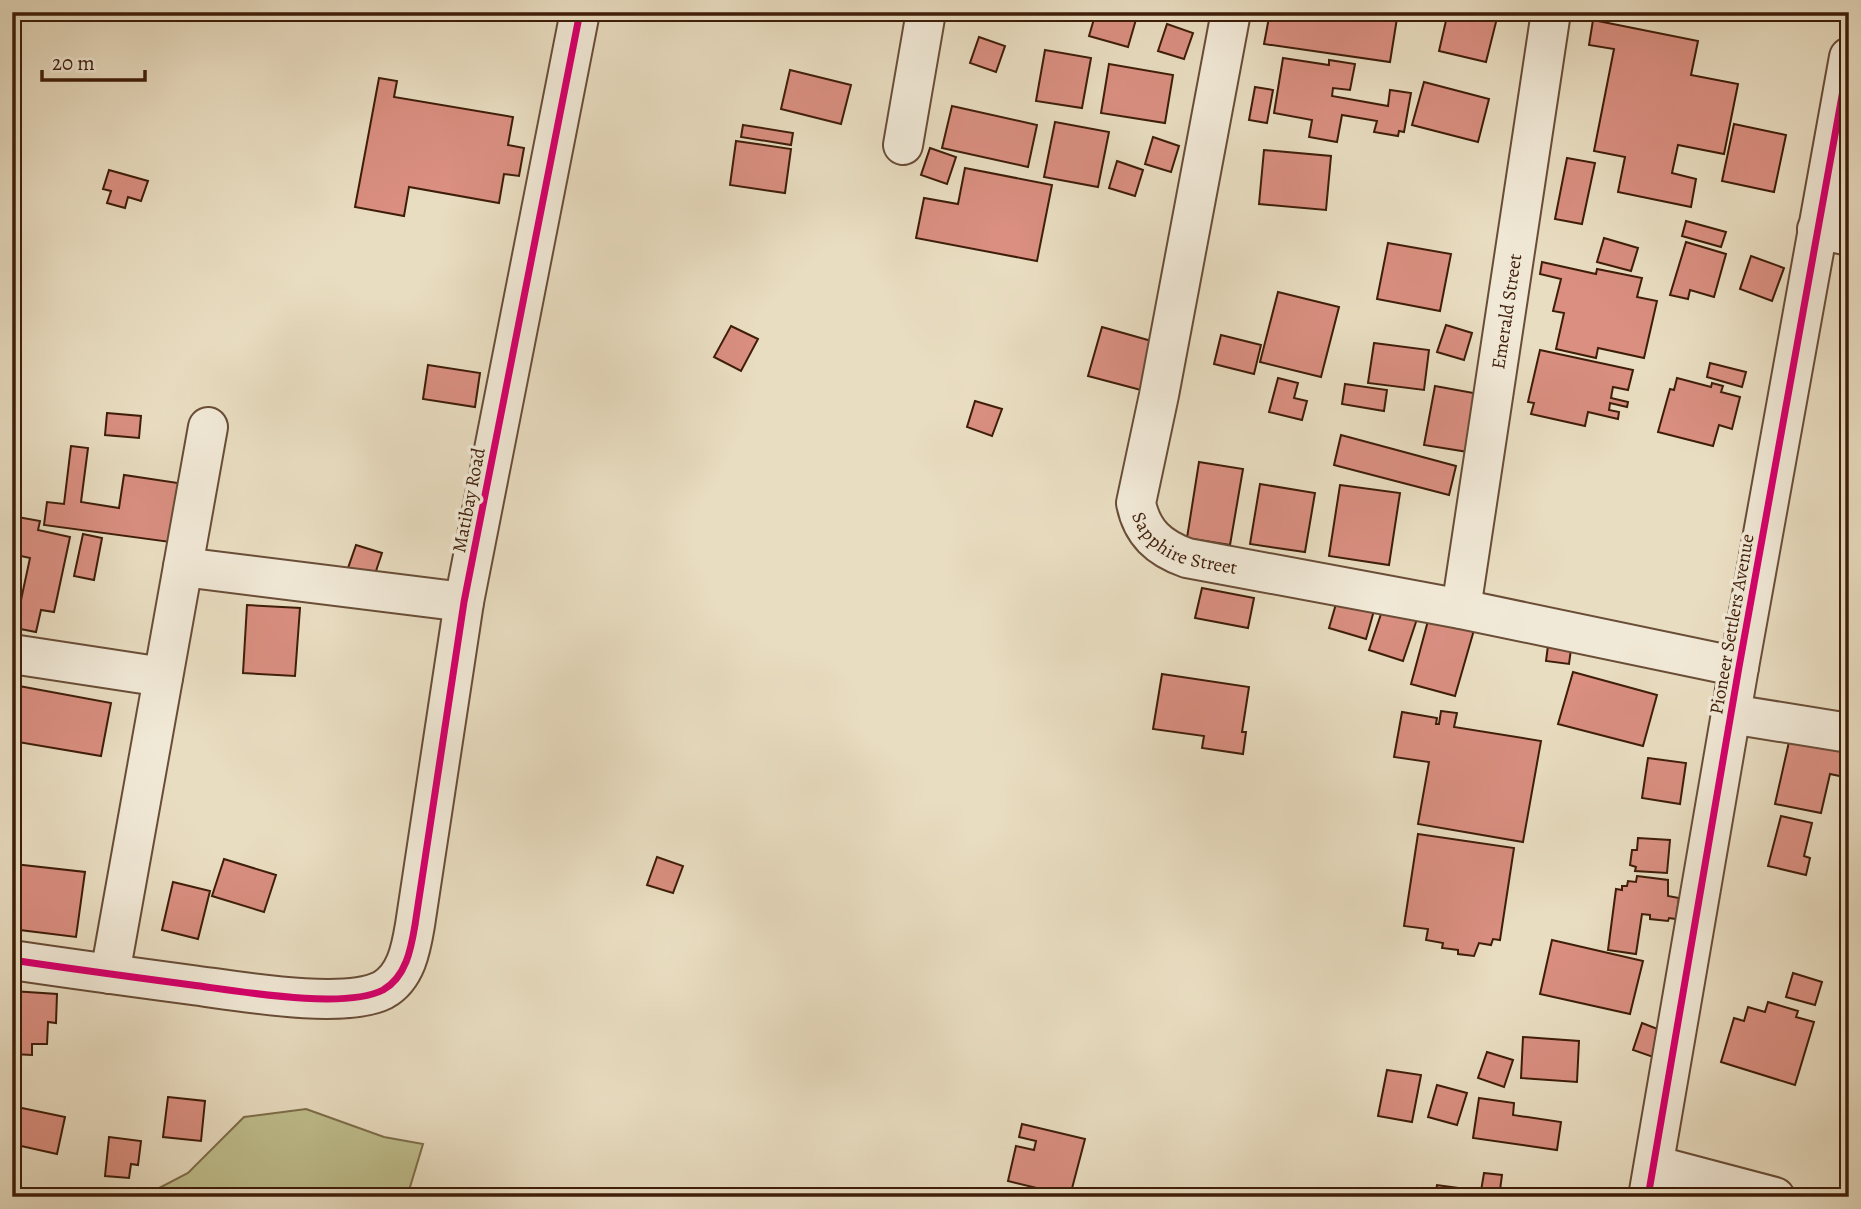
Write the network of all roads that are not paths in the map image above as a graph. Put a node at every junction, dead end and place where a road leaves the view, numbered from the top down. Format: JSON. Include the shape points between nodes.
{"nodes":[{"id":1,"x":580,"y":12,"type":"edge"},
{"id":2,"x":926,"y":12,"type":"edge"},
{"id":3,"x":1231,"y":12,"type":"edge"},
{"id":4,"x":1551,"y":12,"type":"edge"},
{"id":5,"x":1849,"y":57,"type":"edge"},
{"id":6,"x":903,"y":145,"type":"dead end"},
{"id":7,"x":1833,"y":232,"type":"edge"},
{"id":8,"x":208,"y":426,"type":"dead end"},
{"id":9,"x":183,"y":567,"type":"junction"},
{"id":10,"x":464,"y":602,"type":"junction"},
{"id":11,"x":1461,"y":609,"type":"junction"},
{"id":12,"x":12,"y":654,"type":"edge"},
{"id":13,"x":1739,"y":667,"type":"junction"},
{"id":14,"x":163,"y":677,"type":"junction"},
{"id":15,"x":1731,"y":714,"type":"junction"},
{"id":16,"x":1849,"y":733,"type":"edge"},
{"id":17,"x":12,"y":960,"type":"edge"},
{"id":18,"x":110,"y":974,"type":"junction"},
{"id":19,"x":1651,"y":1181,"type":"edge"},
{"id":20,"x":1775,"y":1197,"type":"edge"}],
"edges":[{"from":1,"to":10,"type":"street","name":"Matibay Road"},
{"from":2,"to":6,"type":"street"},
{"from":3,"to":11,"type":"street","name":"Sapphire Street","via":[[1140,478],[1139,519],[1149,535],[1170,552],[1187,558]]},
{"from":4,"to":11,"type":"street","name":"Emerald Street"},
{"from":5,"to":7,"type":"street","name":"Pioneer Settlers Avenue"},
{"from":7,"to":13,"type":"street","name":"Pioneer Settlers Avenue"},
{"from":8,"to":9,"type":"street"},
{"from":9,"to":10,"type":"street"},
{"from":9,"to":14,"type":"street"},
{"from":10,"to":18,"type":"street","name":"Matibay Road","via":[[410,953],[400,974],[385,989],[363,997],[332,999]]},
{"from":11,"to":13,"type":"street","name":"Sapphire Street"},
{"from":12,"to":14,"type":"street"},
{"from":13,"to":15,"type":"street","name":"Pioneer Settlers Avenue"},
{"from":14,"to":18,"type":"street"},
{"from":15,"to":16,"type":"street"},
{"from":15,"to":19,"type":"street","name":"Pioneer Settlers Avenue"},
{"from":17,"to":18,"type":"street"},
{"from":19,"to":20,"type":"street"}]}
